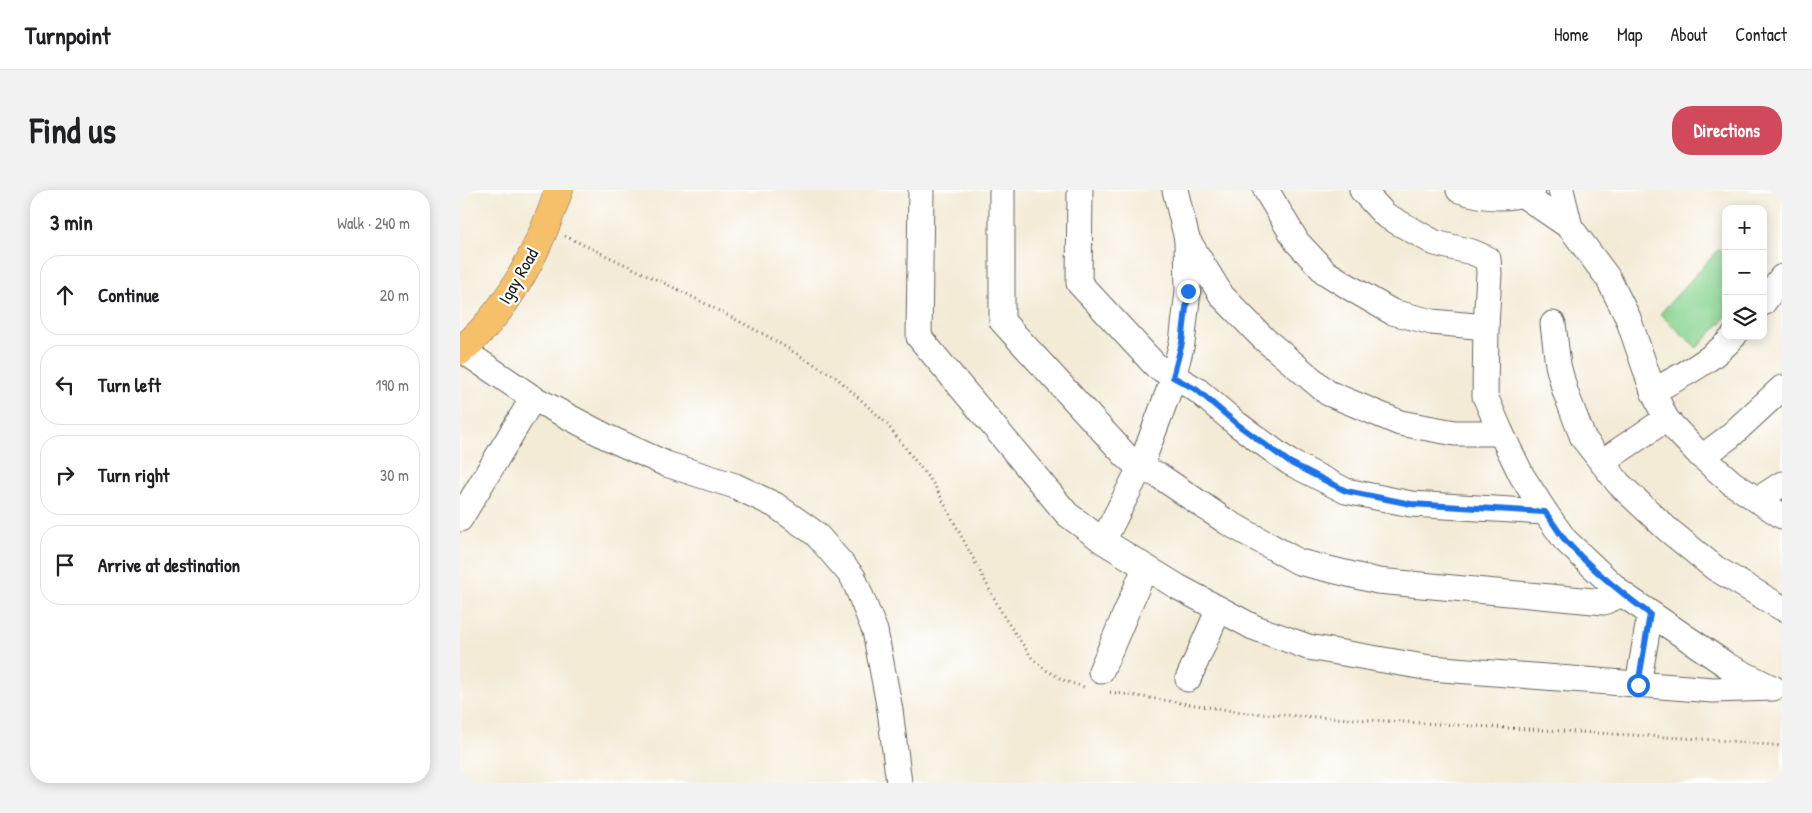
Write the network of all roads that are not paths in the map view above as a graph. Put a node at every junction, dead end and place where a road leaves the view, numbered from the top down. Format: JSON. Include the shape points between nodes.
{"nodes":[{"id":1,"x":559,"y":190,"type":"edge"},
{"id":2,"x":921,"y":190,"type":"edge"},
{"id":3,"x":1002,"y":190,"type":"edge"},
{"id":4,"x":1080,"y":190,"type":"edge"},
{"id":5,"x":1175,"y":190,"type":"edge"},
{"id":6,"x":1266,"y":190,"type":"edge"},
{"id":7,"x":1362,"y":190,"type":"edge"},
{"id":8,"x":1459,"y":190,"type":"edge"},
{"id":9,"x":1561,"y":190,"type":"edge"},
{"id":10,"x":1528,"y":192,"type":"edge"},
{"id":11,"x":1570,"y":226,"type":"junction"},
{"id":12,"x":1188,"y":239,"type":"junction"},
{"id":13,"x":1782,"y":276,"type":"edge"},
{"id":14,"x":1767,"y":297,"type":"edge"},
{"id":15,"x":1552,"y":324,"type":"dead end"},
{"id":16,"x":1486,"y":327,"type":"junction"},
{"id":17,"x":1730,"y":340,"type":"edge"},
{"id":18,"x":461,"y":350,"type":"edge"},
{"id":19,"x":1173,"y":377,"type":"junction"},
{"id":20,"x":1782,"y":388,"type":"edge"},
{"id":21,"x":1653,"y":391,"type":"junction"},
{"id":22,"x":533,"y":398,"type":"junction"},
{"id":23,"x":1666,"y":418,"type":"junction"},
{"id":24,"x":1500,"y":433,"type":"junction"},
{"id":25,"x":1702,"y":457,"type":"junction"},
{"id":26,"x":1602,"y":462,"type":"junction"},
{"id":27,"x":1140,"y":468,"type":"junction"},
{"id":28,"x":1782,"y":484,"type":"edge"},
{"id":29,"x":1757,"y":500,"type":"junction"},
{"id":30,"x":1545,"y":512,"type":"junction"},
{"id":31,"x":1782,"y":516,"type":"edge"},
{"id":32,"x":460,"y":519,"type":"edge"},
{"id":33,"x":1103,"y":541,"type":"junction"},
{"id":34,"x":1146,"y":568,"type":"junction"},
{"id":35,"x":1622,"y":594,"type":"junction"},
{"id":36,"x":1782,"y":608,"type":"edge"},
{"id":37,"x":1219,"y":609,"type":"junction"},
{"id":38,"x":1650,"y":614,"type":"junction"},
{"id":39,"x":1101,"y":670,"type":"dead end"},
{"id":40,"x":1188,"y":679,"type":"dead end"},
{"id":41,"x":1638,"y":685,"type":"junction"},
{"id":42,"x":1778,"y":690,"type":"edge"},
{"id":43,"x":898,"y":783,"type":"edge"}],
"edges":[{"from":1,"to":18,"type":"main road","name":"Igay Road","via":[[530,261],[514,289],[490,322]]},
{"from":2,"to":33,"type":"street","via":[[919,337],[1067,514]]},
{"from":3,"to":27,"type":"street","via":[[1002,321]]},
{"from":4,"to":19,"type":"street","via":[[1079,283],[1156,366]]},
{"from":5,"to":12,"type":"street"},
{"from":6,"to":16,"type":"street","via":[[1297,242],[1325,272],[1392,312],[1432,322]]},
{"from":7,"to":16,"type":"street","via":[[1385,215],[1435,243],[1488,259]]},
{"from":8,"to":10,"type":"street","via":[[1488,197]]},
{"from":9,"to":11,"type":"street"},
{"from":10,"to":11,"type":"street"},
{"from":11,"to":21,"type":"street","via":[[1608,278],[1628,318]]},
{"from":12,"to":19,"type":"street","via":[[1188,291],[1182,343]]},
{"from":12,"to":24,"type":"street","via":[[1222,296],[1263,338],[1328,393],[1400,423],[1455,433]]},
{"from":13,"to":14,"type":"street"},
{"from":15,"to":26,"type":"street","via":[[1565,391],[1583,438]]},
{"from":16,"to":24,"type":"street","via":[[1485,396]]},
{"from":17,"to":21,"type":"street","via":[[1693,370]]},
{"from":18,"to":22,"type":"street"},
{"from":19,"to":27,"type":"street"},
{"from":19,"to":30,"type":"street","via":[[1197,390],[1289,462],[1346,491],[1411,504]]},
{"from":20,"to":25,"type":"street"},
{"from":21,"to":23,"type":"street"},
{"from":22,"to":32,"type":"street"},
{"from":22,"to":43,"type":"street","via":[[666,464],[735,486],[775,506],[816,534],[853,577],[875,631],[890,710]]},
{"from":23,"to":25,"type":"street"},
{"from":23,"to":26,"type":"street"},
{"from":24,"to":30,"type":"street"},
{"from":25,"to":29,"type":"street","via":[[1732,484]]},
{"from":26,"to":36,"type":"street","via":[[1619,484],[1715,568]]},
{"from":27,"to":33,"type":"street"},
{"from":27,"to":35,"type":"street","via":[[1158,475],[1227,522],[1299,562],[1378,581],[1604,602]]},
{"from":28,"to":29,"type":"street"},
{"from":29,"to":31,"type":"street"},
{"from":30,"to":35,"type":"street","via":[[1565,540]]},
{"from":33,"to":34,"type":"street"},
{"from":34,"to":37,"type":"street"},
{"from":34,"to":39,"type":"street"},
{"from":35,"to":38,"type":"street"},
{"from":37,"to":40,"type":"street"},
{"from":37,"to":41,"type":"street","via":[[1253,627],[1308,647],[1430,668]]},
{"from":38,"to":41,"type":"street"},
{"from":38,"to":42,"type":"street","via":[[1728,666]]},
{"from":41,"to":42,"type":"street"}]}
